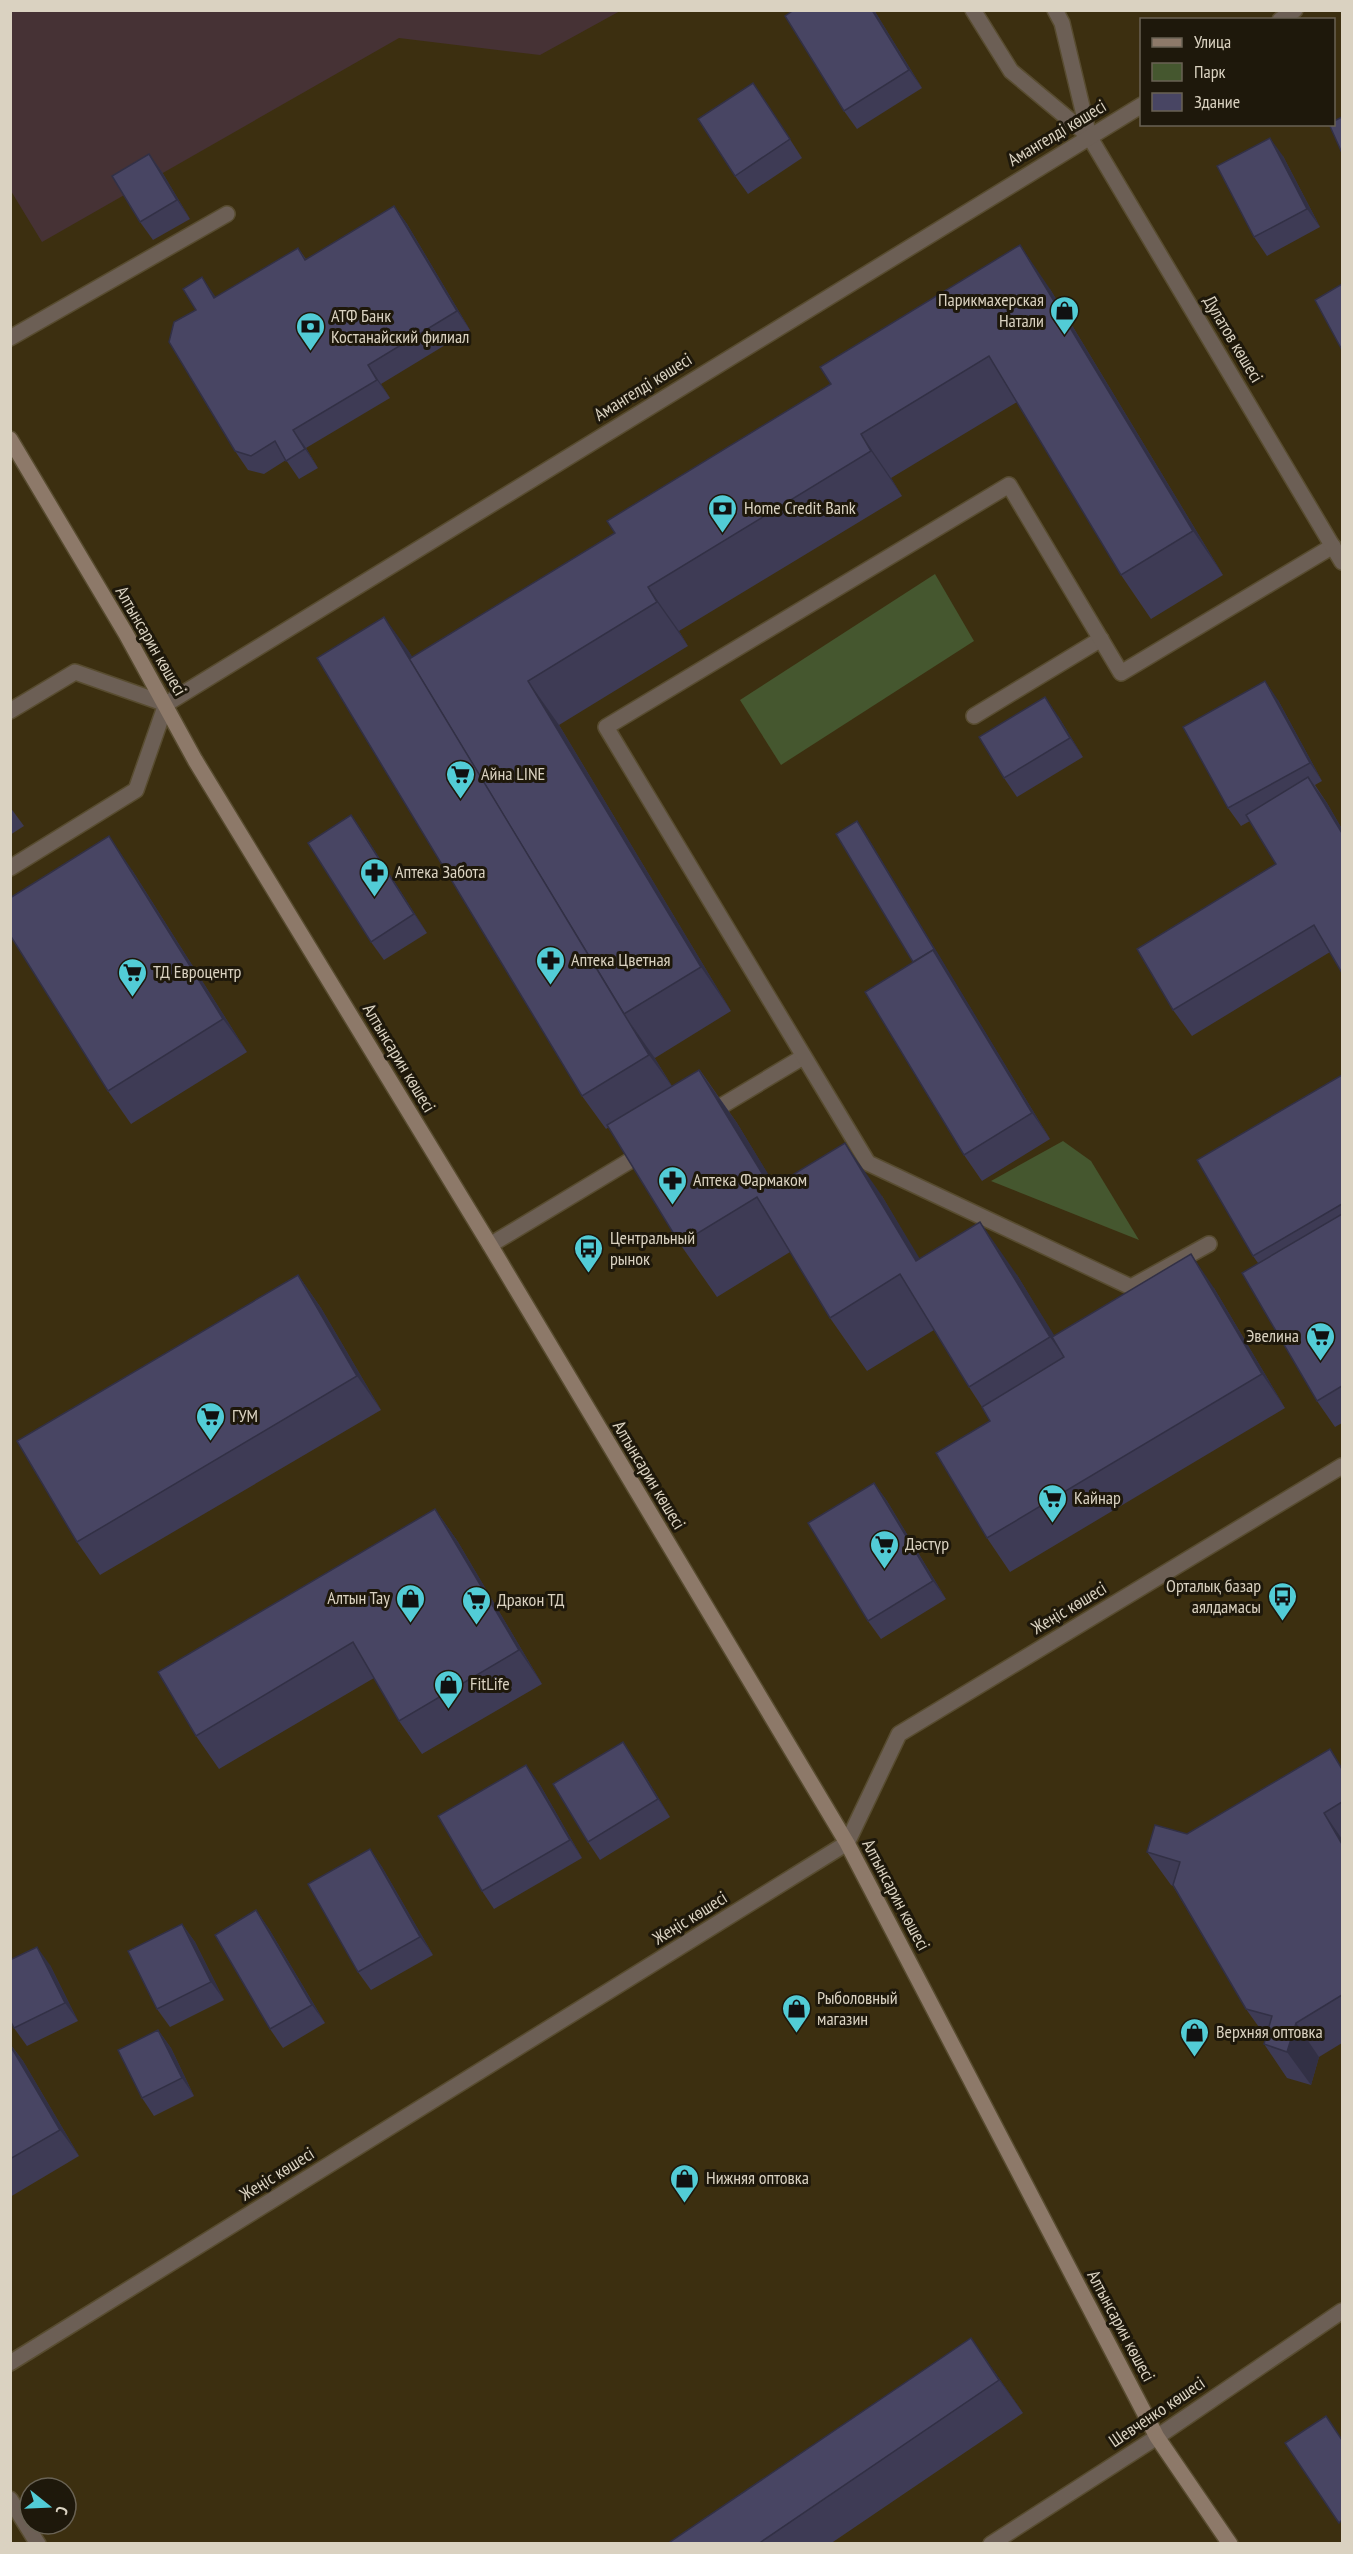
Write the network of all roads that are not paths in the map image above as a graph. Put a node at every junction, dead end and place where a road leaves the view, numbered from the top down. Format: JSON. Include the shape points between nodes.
{"nodes":[{"id":1,"x":973,"y":10,"type":"edge"},
{"id":2,"x":1055,"y":10,"type":"edge"},
{"id":3,"x":1140,"y":106,"type":"edge"},
{"id":4,"x":1089,"y":136,"type":"junction"},
{"id":5,"x":227,"y":214,"type":"dead end"},
{"id":6,"x":10,"y":338,"type":"edge"},
{"id":7,"x":10,"y":439,"type":"edge"},
{"id":8,"x":1333,"y":546,"type":"junction"},
{"id":9,"x":1342,"y":561,"type":"edge"},
{"id":10,"x":1101,"y":639,"type":"junction"},
{"id":11,"x":166,"y":704,"type":"junction"},
{"id":12,"x":10,"y":711,"type":"edge"},
{"id":13,"x":974,"y":716,"type":"dead end"},
{"id":14,"x":10,"y":868,"type":"edge"},
{"id":15,"x":803,"y":1057,"type":"junction"},
{"id":16,"x":691,"y":1125,"type":"edge"},
{"id":17,"x":660,"y":1143,"type":"edge"},
{"id":18,"x":1209,"y":1244,"type":"dead end"},
{"id":19,"x":490,"y":1245,"type":"junction"},
{"id":20,"x":1342,"y":1466,"type":"edge"},
{"id":21,"x":847,"y":1843,"type":"junction"},
{"id":22,"x":1342,"y":2311,"type":"edge"},
{"id":23,"x":10,"y":2363,"type":"edge"},
{"id":24,"x":1156,"y":2437,"type":"junction"},
{"id":25,"x":10,"y":2499,"type":"edge"},
{"id":26,"x":38,"y":2544,"type":"edge"},
{"id":27,"x":991,"y":2544,"type":"edge"},
{"id":28,"x":1230,"y":2544,"type":"edge"}],
"edges":[{"from":1,"to":4,"type":"street","name":"Дулатов көшесі","via":[[1011,72]]},
{"from":2,"to":4,"type":"street","name":"Дулатов көшесі","via":[[1062,23]]},
{"from":3,"to":4,"type":"street","name":"Амангелді көшесі"},
{"from":4,"to":8,"type":"street","name":"Дулатов көшесі"},
{"from":4,"to":11,"type":"street","name":"Амангелді көшесі"},
{"from":5,"to":6,"type":"street"},
{"from":7,"to":11,"type":"street","name":"Алтынсарин көшесі"},
{"from":8,"to":9,"type":"street","name":"Дулатов көшесі"},
{"from":8,"to":10,"type":"street","via":[[1121,673]]},
{"from":10,"to":13,"type":"street"},
{"from":10,"to":15,"type":"street","via":[[1010,485],[606,727]]},
{"from":11,"to":12,"type":"street","via":[[75,672]]},
{"from":11,"to":14,"type":"street","via":[[135,790]]},
{"from":11,"to":19,"type":"street","name":"Алтынсарин көшесі","via":[[201,769]]},
{"from":15,"to":16,"type":"street"},
{"from":15,"to":18,"type":"street","via":[[867,1163],[1131,1287]]},
{"from":17,"to":19,"type":"street"},
{"from":19,"to":21,"type":"street","name":"Алтынсарин көшесі"},
{"from":20,"to":21,"type":"street","name":"Жеңіс көшесі","via":[[899,1734]]},
{"from":21,"to":23,"type":"street","name":"Жеңіс көшесі"},
{"from":21,"to":24,"type":"street","name":"Алтынсарин көшесі"},
{"from":22,"to":24,"type":"street","name":"Шевченко көшесі"},
{"from":24,"to":27,"type":"street","name":"Шевченко көшесі"},
{"from":24,"to":28,"type":"street","name":"Алтынсарин көшесі"},
{"from":25,"to":26,"type":"street"}]}
